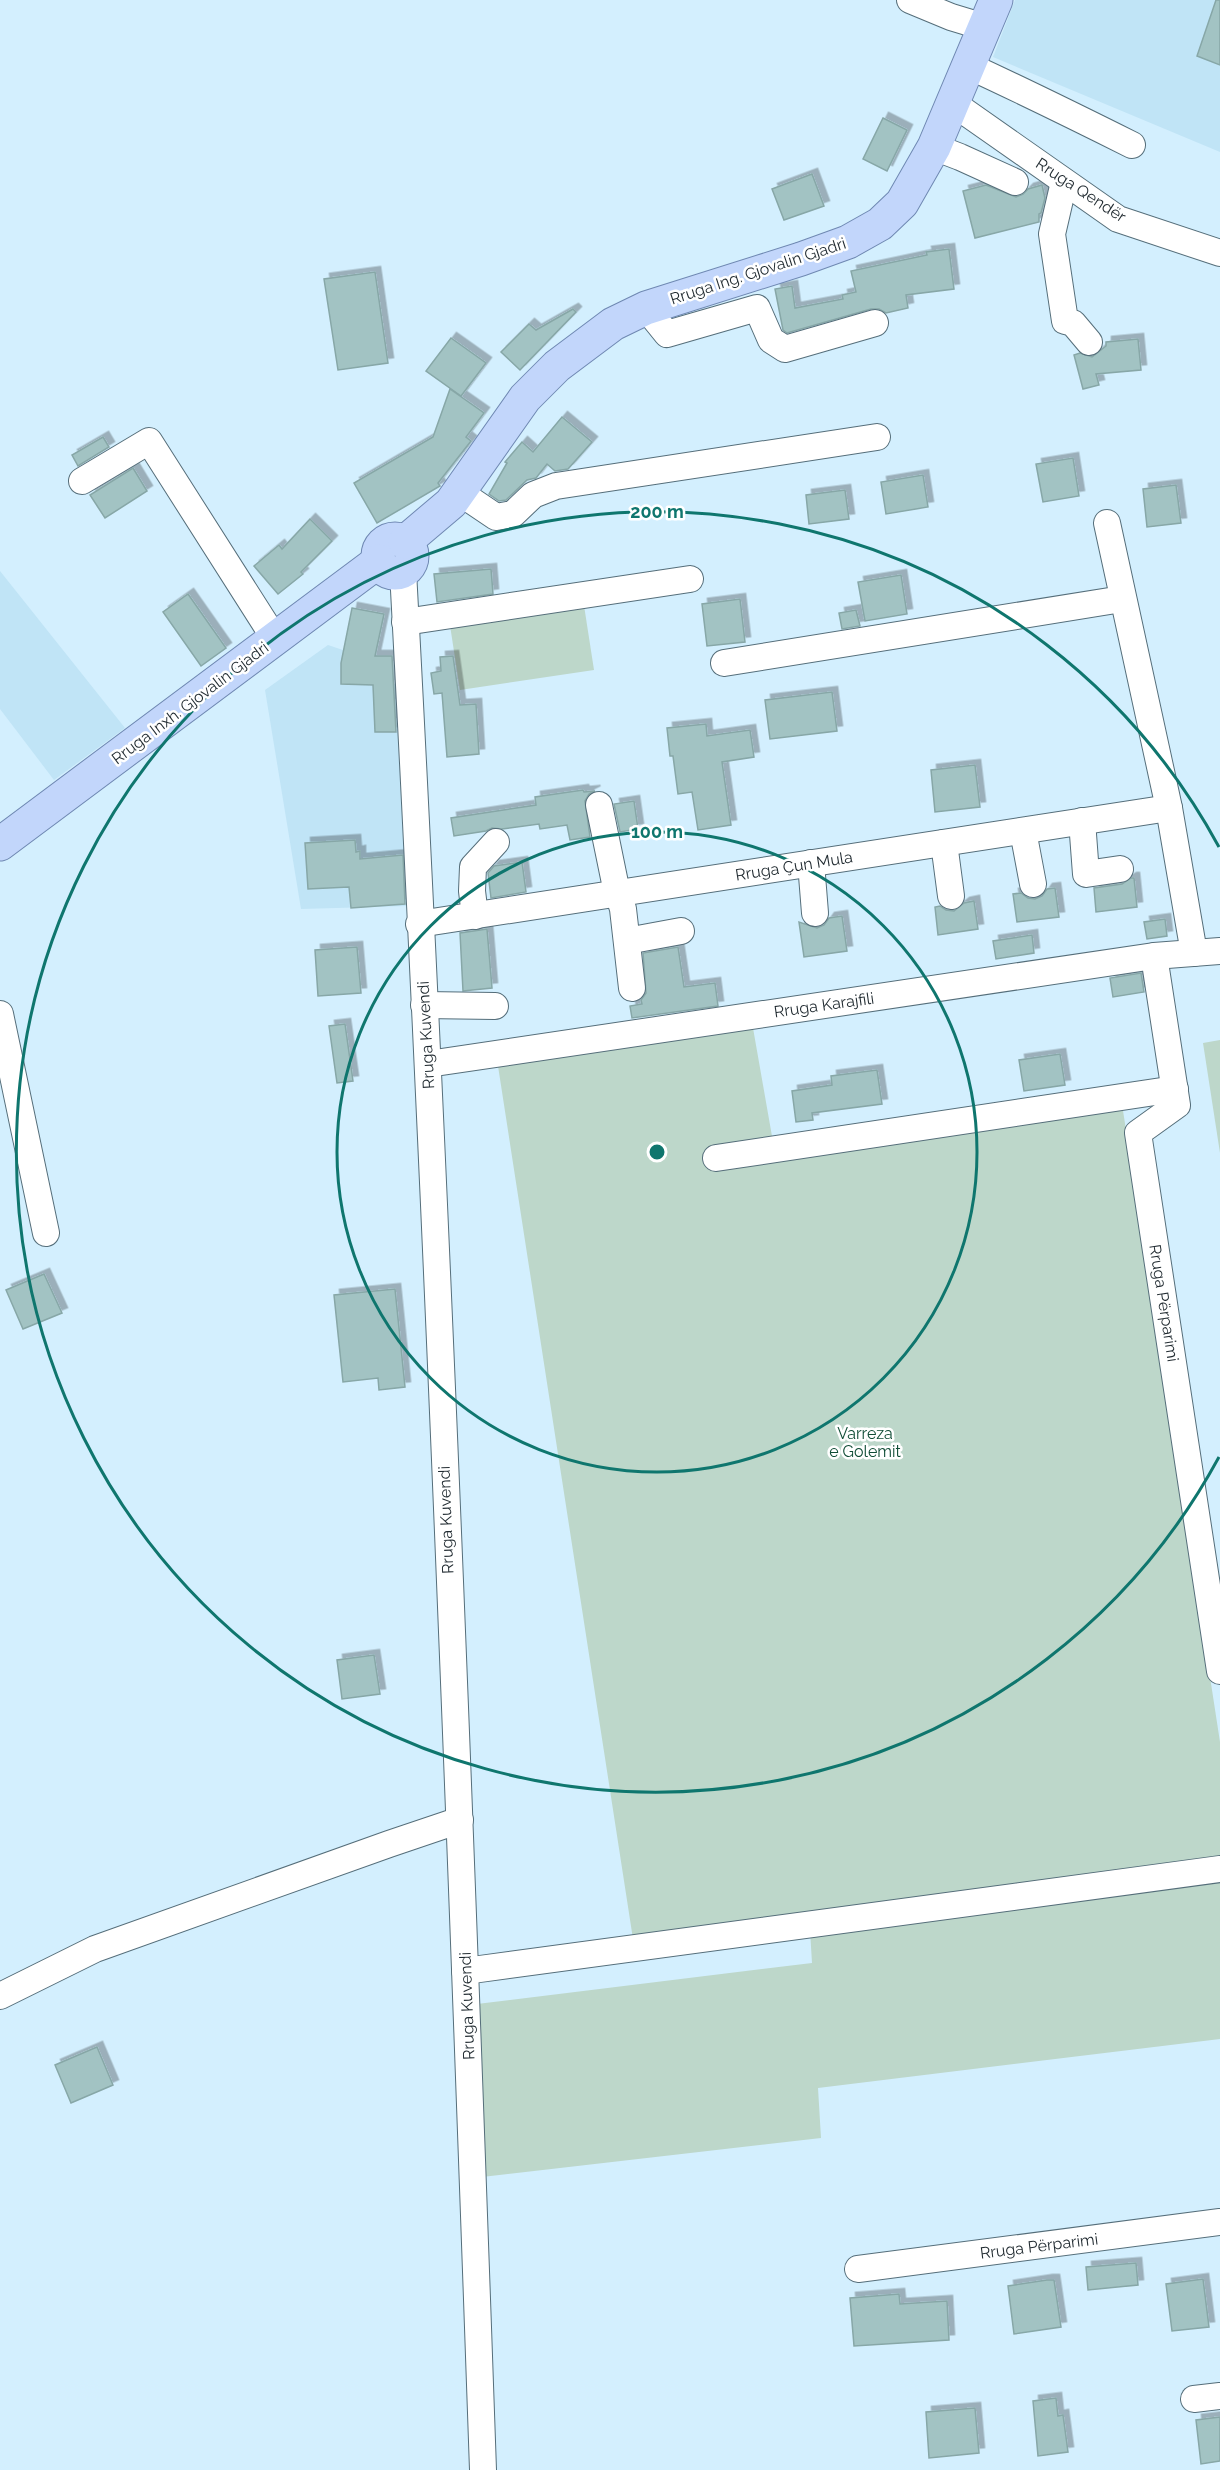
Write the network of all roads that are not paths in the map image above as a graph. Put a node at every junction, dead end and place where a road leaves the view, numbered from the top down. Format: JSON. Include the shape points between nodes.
{"nodes":[{"id":1,"x":910,"y":0,"type":"edge"},
{"id":2,"x":990,"y":14,"type":"edge"},
{"id":3,"x":969,"y":66,"type":"junction"},
{"id":4,"x":954,"y":104,"type":"junction"},
{"id":5,"x":1132,"y":145,"type":"dead end"},
{"id":6,"x":934,"y":147,"type":"junction"},
{"id":7,"x":1015,"y":182,"type":"dead end"},
{"id":8,"x":1064,"y":182,"type":"junction"},
{"id":9,"x":1220,"y":253,"type":"edge"},
{"id":10,"x":646,"y":308,"type":"junction"},
{"id":11,"x":875,"y":323,"type":"dead end"},
{"id":12,"x":1089,"y":342,"type":"dead end"},
{"id":13,"x":877,"y":437,"type":"dead end"},
{"id":14,"x":82,"y":481,"type":"dead end"},
{"id":15,"x":459,"y":492,"type":"junction"},
{"id":16,"x":1107,"y":523,"type":"dead end"},
{"id":17,"x":396,"y":558,"type":"junction"},
{"id":18,"x":690,"y":579,"type":"dead end"},
{"id":19,"x":1122,"y":598,"type":"junction"},
{"id":20,"x":405,"y":622,"type":"junction"},
{"id":21,"x":275,"y":639,"type":"junction"},
{"id":22,"x":724,"y":663,"type":"dead end"},
{"id":23,"x":599,"y":805,"type":"dead end"},
{"id":24,"x":1169,"y":808,"type":"junction"},
{"id":25,"x":1083,"y":821,"type":"junction"},
{"id":26,"x":1023,"y":831,"type":"junction"},
{"id":27,"x":496,"y":842,"type":"dead end"},
{"id":28,"x":944,"y":843,"type":"junction"},
{"id":29,"x":0,"y":844,"type":"edge"},
{"id":30,"x":810,"y":863,"type":"junction"},
{"id":31,"x":1120,"y":869,"type":"dead end"},
{"id":32,"x":1033,"y":884,"type":"dead end"},
{"id":33,"x":618,"y":893,"type":"junction"},
{"id":34,"x":951,"y":896,"type":"dead end"},
{"id":35,"x":815,"y":913,"type":"dead end"},
{"id":36,"x":475,"y":915,"type":"junction"},
{"id":37,"x":419,"y":924,"type":"junction"},
{"id":38,"x":681,"y":931,"type":"dead end"},
{"id":39,"x":627,"y":941,"type":"junction"},
{"id":40,"x":1220,"y":951,"type":"edge"},
{"id":41,"x":1194,"y":953,"type":"junction"},
{"id":42,"x":1154,"y":956,"type":"junction"},
{"id":43,"x":632,"y":988,"type":"dead end"},
{"id":44,"x":424,"y":1005,"type":"junction"},
{"id":45,"x":495,"y":1006,"type":"dead end"},
{"id":46,"x":0,"y":1014,"type":"edge"},
{"id":47,"x":428,"y":1064,"type":"junction"},
{"id":48,"x":1175,"y":1089,"type":"junction"},
{"id":49,"x":716,"y":1158,"type":"dead end"},
{"id":50,"x":46,"y":1233,"type":"dead end"},
{"id":51,"x":1220,"y":1671,"type":"edge"},
{"id":52,"x":460,"y":1820,"type":"junction"},
{"id":53,"x":1220,"y":1869,"type":"edge"},
{"id":54,"x":465,"y":1971,"type":"junction"},
{"id":55,"x":0,"y":1996,"type":"edge"},
{"id":56,"x":1220,"y":2222,"type":"edge"},
{"id":57,"x":858,"y":2270,"type":"dead end"},
{"id":58,"x":1220,"y":2396,"type":"edge"},
{"id":59,"x":1194,"y":2399,"type":"dead end"},
{"id":60,"x":483,"y":2470,"type":"edge"}],
"edges":[{"from":1,"to":2,"type":"street","via":[[951,17]]},
{"from":2,"to":3,"type":"main road","name":"Rruga Ing. Gjovalin Gjadri"},
{"from":3,"to":4,"type":"main road","name":"Rruga Ing. Gjovalin Gjadri"},
{"from":3,"to":5,"type":"street"},
{"from":4,"to":6,"type":"main road","name":"Rruga Ing. Gjovalin Gjadri"},
{"from":4,"to":8,"type":"street","name":"Rruga Qendër"},
{"from":6,"to":7,"type":"street"},
{"from":6,"to":10,"type":"main road","name":"Rruga Ing. Gjovalin Gjadri","via":[[902,203],[880,224],[848,242]]},
{"from":8,"to":9,"type":"street","name":"Rruga Qendër","via":[[1118,219]]},
{"from":8,"to":12,"type":"street","via":[[1052,234],[1065,321],[1073,323]]},
{"from":10,"to":11,"type":"street","via":[[667,334],[757,308],[771,340],[785,349]]},
{"from":10,"to":15,"type":"main road","name":"Rruga Ing. Gjovalin Gjadri","via":[[613,324],[557,366],[525,398]]},
{"from":13,"to":15,"type":"street","via":[[556,486],[533,495],[513,514],[496,517]]},
{"from":14,"to":21,"type":"street","via":[[149,441]]},
{"from":15,"to":17,"type":"main road","name":"Rruga Inxh. Gjovalin Gjadri"},
{"from":16,"to":19,"type":"street"},
{"from":17,"to":20,"type":"street","name":"Rruga Kuvendi"},
{"from":17,"to":21,"type":"main road","name":"Rruga Inxh. Gjovalin Gjadri"},
{"from":18,"to":20,"type":"street"},
{"from":19,"to":22,"type":"street"},
{"from":19,"to":24,"type":"street"},
{"from":20,"to":37,"type":"street","name":"Rruga Kuvendi"},
{"from":21,"to":29,"type":"main road","name":"Rruga Inxh. Gjovalin Gjadri"},
{"from":23,"to":33,"type":"street"},
{"from":24,"to":25,"type":"street","name":"Rruga Çun Mula"},
{"from":24,"to":41,"type":"street"},
{"from":25,"to":26,"type":"street","name":"Rruga Çun Mula"},
{"from":25,"to":31,"type":"street","via":[[1086,874]]},
{"from":26,"to":28,"type":"street","name":"Rruga Çun Mula"},
{"from":26,"to":32,"type":"street"},
{"from":27,"to":36,"type":"street","via":[[473,867]]},
{"from":28,"to":30,"type":"street","name":"Rruga Çun Mula"},
{"from":28,"to":34,"type":"street"},
{"from":30,"to":33,"type":"street","name":"Rruga Çun Mula"},
{"from":30,"to":35,"type":"street"},
{"from":33,"to":36,"type":"street","name":"Rruga Çun Mula"},
{"from":33,"to":39,"type":"street"},
{"from":36,"to":37,"type":"street","name":"Rruga Çun Mula"},
{"from":37,"to":44,"type":"street","name":"Rruga Kuvendi"},
{"from":38,"to":39,"type":"street"},
{"from":39,"to":43,"type":"street"},
{"from":40,"to":41,"type":"street","name":"Rruga Karajfili"},
{"from":41,"to":42,"type":"street","name":"Rruga Karajfili"},
{"from":42,"to":47,"type":"street","name":"Rruga Karajfili"},
{"from":42,"to":48,"type":"street","name":"Rruga Përparimi"},
{"from":44,"to":45,"type":"street"},
{"from":44,"to":47,"type":"street","name":"Rruga Kuvendi"},
{"from":46,"to":50,"type":"street"},
{"from":47,"to":52,"type":"street","name":"Rruga Kuvendi"},
{"from":48,"to":49,"type":"street"},
{"from":48,"to":51,"type":"street","name":"Rruga Përparimi","via":[[1178,1105],[1138,1133]]},
{"from":52,"to":54,"type":"street","name":"Rruga Kuvendi"},
{"from":52,"to":55,"type":"street","via":[[95,1949]]},
{"from":53,"to":54,"type":"street"},
{"from":54,"to":60,"type":"street","name":"Rruga Kuvendi"},
{"from":56,"to":57,"type":"street","name":"Rruga Përparimi"},
{"from":58,"to":59,"type":"street"}]}
